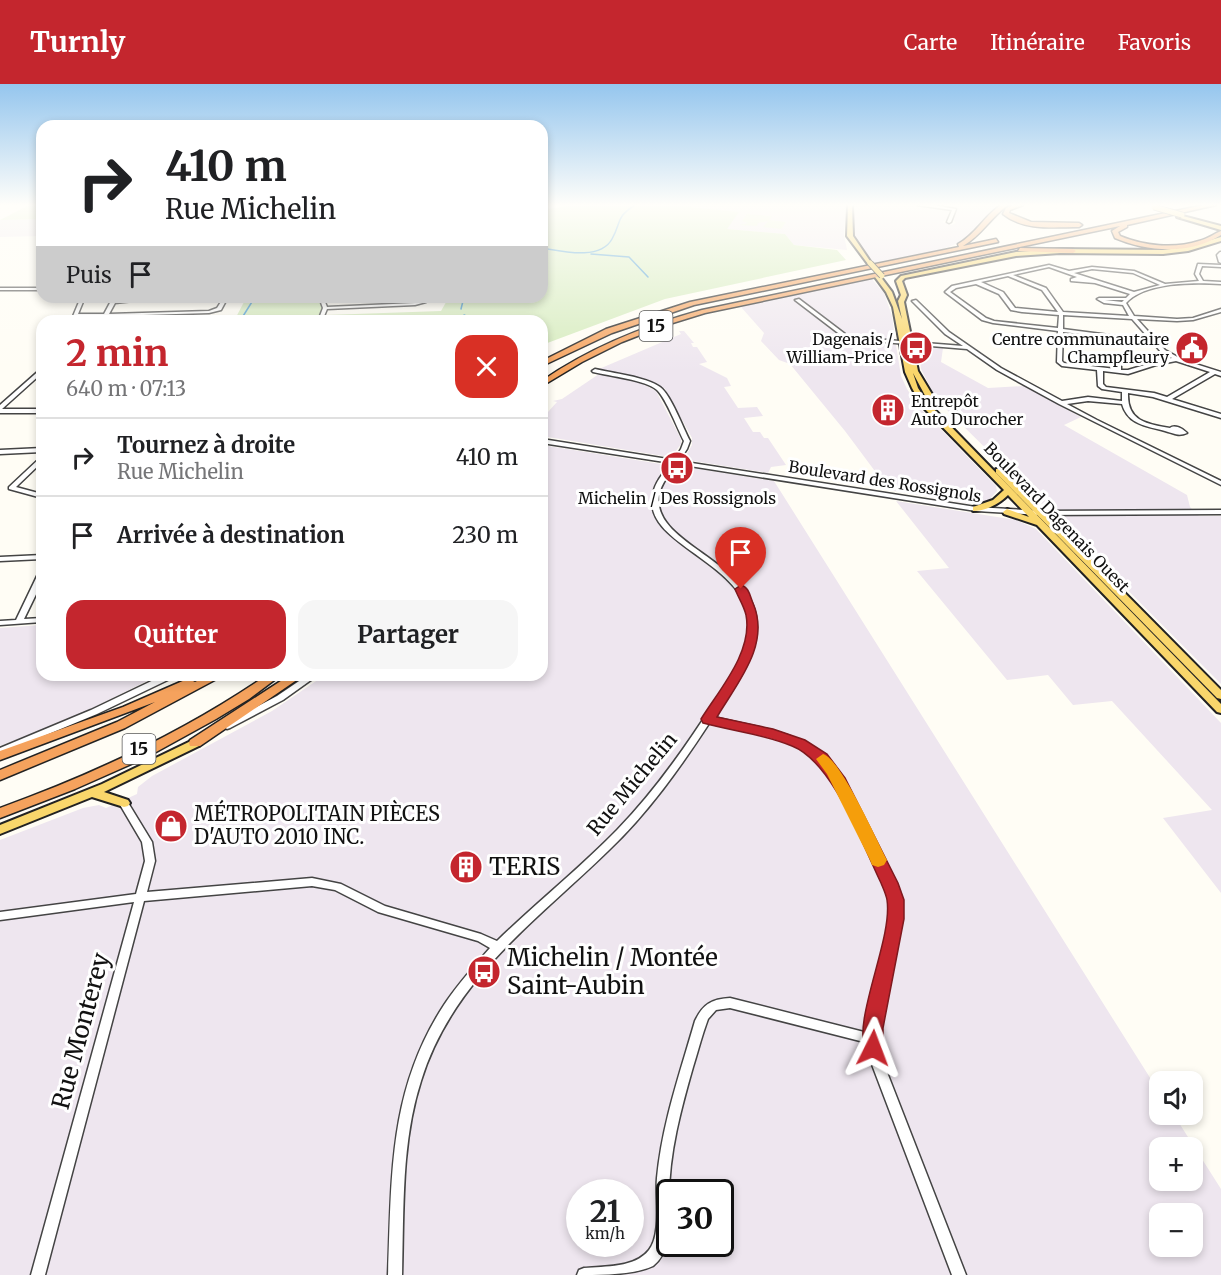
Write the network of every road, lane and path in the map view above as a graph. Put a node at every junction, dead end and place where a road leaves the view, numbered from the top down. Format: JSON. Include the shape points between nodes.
{"nodes":[{"id":1,"x":866,"y":261,"type":"edge"},
{"id":2,"x":899,"y":261,"type":"edge"},
{"id":3,"x":942,"y":261,"type":"edge"},
{"id":4,"x":979,"y":261,"type":"edge"},
{"id":5,"x":1221,"y":264,"type":"edge"},
{"id":6,"x":1071,"y":273,"type":"junction"},
{"id":7,"x":1007,"y":275,"type":"junction"},
{"id":8,"x":1082,"y":277,"type":"junction"},
{"id":9,"x":883,"y":280,"type":"junction"},
{"id":10,"x":1201,"y":281,"type":"junction"},
{"id":11,"x":975,"y":282,"type":"junction"},
{"id":12,"x":1096,"y":282,"type":"junction"},
{"id":13,"x":1221,"y":283,"type":"edge"},
{"id":14,"x":1166,"y":285,"type":"junction"},
{"id":15,"x":36,"y":290,"type":"edge"},
{"id":16,"x":0,"y":291,"type":"edge"},
{"id":17,"x":1134,"y":294,"type":"junction"},
{"id":18,"x":797,"y":300,"type":"dead end"},
{"id":19,"x":901,"y":301,"type":"junction"},
{"id":20,"x":914,"y":301,"type":"dead end"},
{"id":21,"x":113,"y":303,"type":"edge"},
{"id":22,"x":222,"y":303,"type":"edge"},
{"id":23,"x":323,"y":303,"type":"edge"},
{"id":24,"x":418,"y":303,"type":"edge"},
{"id":25,"x":325,"y":308,"type":"junction"},
{"id":26,"x":1221,"y":310,"type":"edge"},
{"id":27,"x":106,"y":315,"type":"joint"},
{"id":28,"x":322,"y":315,"type":"edge"},
{"id":29,"x":1062,"y":315,"type":"junction"},
{"id":30,"x":1135,"y":319,"type":"junction"},
{"id":31,"x":1061,"y":330,"type":"junction"},
{"id":32,"x":1151,"y":338,"type":"junction"},
{"id":33,"x":906,"y":342,"type":"junction"},
{"id":34,"x":967,"y":348,"type":"junction"},
{"id":35,"x":1176,"y":359,"type":"junction"},
{"id":36,"x":548,"y":361,"type":"edge"},
{"id":37,"x":1156,"y":363,"type":"junction"},
{"id":38,"x":1100,"y":369,"type":"junction"},
{"id":39,"x":595,"y":371,"type":"dead end"},
{"id":40,"x":1118,"y":371,"type":"junction"},
{"id":41,"x":1218,"y":373,"type":"edge"},
{"id":42,"x":36,"y":376,"type":"edge"},
{"id":43,"x":548,"y":380,"type":"edge"},
{"id":44,"x":1125,"y":391,"type":"junction"},
{"id":45,"x":1168,"y":399,"type":"junction"},
{"id":46,"x":1061,"y":403,"type":"junction"},
{"id":47,"x":1125,"y":403,"type":"junction"},
{"id":48,"x":36,"y":409,"type":"edge"},
{"id":49,"x":0,"y":410,"type":"edge"},
{"id":50,"x":1221,"y":416,"type":"edge"},
{"id":51,"x":1169,"y":430,"type":"dead end"},
{"id":52,"x":548,"y":441,"type":"edge"},
{"id":53,"x":36,"y":450,"type":"edge"},
{"id":54,"x":0,"y":452,"type":"edge"},
{"id":55,"x":676,"y":461,"type":"junction"},
{"id":56,"x":36,"y":465,"type":"edge"},
{"id":57,"x":1221,"y":483,"type":"edge"},
{"id":58,"x":1008,"y":490,"type":"junction"},
{"id":59,"x":36,"y":494,"type":"edge"},
{"id":60,"x":976,"y":509,"type":"junction"},
{"id":61,"x":1007,"y":512,"type":"junction"},
{"id":62,"x":1221,"y":512,"type":"edge"},
{"id":63,"x":1029,"y":513,"type":"junction"},
{"id":64,"x":1041,"y":513,"type":"junction"},
{"id":65,"x":1040,"y":523,"type":"junction"},
{"id":66,"x":36,"y":557,"type":"edge"},
{"id":67,"x":0,"y":559,"type":"edge"},
{"id":68,"x":36,"y":590,"type":"edge"},
{"id":69,"x":36,"y":620,"type":"edge"},
{"id":70,"x":16,"y":622,"type":"junction"},
{"id":71,"x":0,"y":623,"type":"edge"},
{"id":72,"x":158,"y":681,"type":"edge"},
{"id":73,"x":192,"y":681,"type":"edge"},
{"id":74,"x":206,"y":681,"type":"edge"},
{"id":75,"x":263,"y":681,"type":"edge"},
{"id":76,"x":264,"y":681,"type":"edge"},
{"id":77,"x":289,"y":681,"type":"edge"},
{"id":78,"x":305,"y":681,"type":"edge"},
{"id":79,"x":1221,"y":696,"type":"edge"},
{"id":80,"x":1221,"y":710,"type":"edge"},
{"id":81,"x":708,"y":719,"type":"junction"},
{"id":82,"x":195,"y":743,"type":"junction"},
{"id":83,"x":0,"y":751,"type":"edge"},
{"id":84,"x":0,"y":756,"type":"edge"},
{"id":85,"x":0,"y":775,"type":"edge"},
{"id":86,"x":93,"y":793,"type":"junction"},
{"id":87,"x":124,"y":803,"type":"joint"},
{"id":88,"x":0,"y":807,"type":"edge"},
{"id":89,"x":0,"y":813,"type":"edge"},
{"id":90,"x":0,"y":830,"type":"edge"},
{"id":91,"x":141,"y":897,"type":"junction"},
{"id":92,"x":0,"y":916,"type":"edge"},
{"id":93,"x":497,"y":946,"type":"junction"},
{"id":94,"x":872,"y":1039,"type":"junction"},
{"id":95,"x":38,"y":1275,"type":"edge"},
{"id":96,"x":395,"y":1275,"type":"edge"},
{"id":97,"x":584,"y":1275,"type":"edge"},
{"id":98,"x":959,"y":1275,"type":"edge"}],
"edges":[{"from":1,"to":9,"type":"main road","name":"Boulevard Dagenais Ouest","bridge":true},
{"from":2,"to":36,"type":"highway","number":"15","via":[[687,304],[605,332]]},
{"from":3,"to":43,"type":"highway","number":"15","via":[[681,317],[608,345]]},
{"from":4,"to":19,"type":"main road","via":[[908,275],[899,280],[904,295]]},
{"from":5,"to":10,"type":"street","via":[[1200,265],[1197,274]]},
{"from":6,"to":7,"type":"street","via":[[1047,266]]},
{"from":6,"to":8,"type":"street"},
{"from":6,"to":14,"type":"street","via":[[1092,268],[1131,271]]},
{"from":7,"to":11,"type":"street"},
{"from":7,"to":29,"type":"street","via":[[1045,290]]},
{"from":8,"to":12,"type":"street"},
{"from":8,"to":12,"type":"street","via":[[1073,280]]},
{"from":9,"to":19,"type":"main road","name":"Boulevard Dagenais Ouest"},
{"from":9,"to":33,"type":"main road","name":"Boulevard Dagenais Ouest","via":[[895,301]]},
{"from":10,"to":13,"type":"street"},
{"from":10,"to":14,"type":"street"},
{"from":11,"to":29,"type":"street","via":[[1001,293],[1016,310]]},
{"from":11,"to":31,"type":"street","via":[[947,292],[989,321]]},
{"from":12,"to":17,"type":"street"},
{"from":14,"to":17,"type":"street"},
{"from":15,"to":16,"type":"street"},
{"from":17,"to":30,"type":"street","via":[[1125,301]]},
{"from":18,"to":33,"type":"street","via":[[845,337]]},
{"from":19,"to":33,"type":"main road","name":"Boulevard Dagenais Ouest"},
{"from":20,"to":34,"type":"street"},
{"from":21,"to":27,"type":"street"},
{"from":22,"to":27,"type":"street","via":[[219,309],[209,312]]},
{"from":23,"to":25,"type":"street"},
{"from":24,"to":25,"type":"street"},
{"from":25,"to":28,"type":"street"},
{"from":26,"to":30,"type":"street","via":[[1186,320]]},
{"from":29,"to":30,"type":"street"},
{"from":29,"to":31,"type":"street"},
{"from":30,"to":32,"type":"street"},
{"from":31,"to":32,"type":"street"},
{"from":31,"to":38,"type":"street","via":[[1060,363]]},
{"from":32,"to":35,"type":"street"},
{"from":33,"to":34,"type":"street"},
{"from":33,"to":58,"type":"main road","name":"Boulevard Dagenais Ouest","via":[[908,375],[919,396]]},
{"from":33,"to":64,"type":"main road","name":"Boulevard Dagenais Ouest","via":[[930,399]]},
{"from":34,"to":46,"type":"street"},
{"from":35,"to":37,"type":"street"},
{"from":35,"to":41,"type":"street"},
{"from":37,"to":40,"type":"street","via":[[1136,371]]},
{"from":37,"to":40,"type":"street","via":[[1119,358]]},
{"from":38,"to":40,"type":"street"},
{"from":38,"to":44,"type":"street","via":[[1101,387]]},
{"from":39,"to":55,"type":"street","name":"Rue Michelin","via":[[644,381],[660,390],[687,440]]},
{"from":41,"to":45,"type":"street"},
{"from":42,"to":49,"type":"street"},
{"from":44,"to":45,"type":"street"},
{"from":44,"to":47,"type":"street"},
{"from":45,"to":50,"type":"street","via":[[1183,404],[1182,410]]},
{"from":46,"to":47,"type":"street","via":[[1088,399]]},
{"from":46,"to":57,"type":"street"},
{"from":47,"to":51,"type":"street","via":[[1127,412],[1136,419]]},
{"from":48,"to":49,"type":"street"},
{"from":52,"to":55,"type":"street","name":"Boulevard des Rossignols"},
{"from":53,"to":54,"type":"street"},
{"from":55,"to":60,"type":"street","name":"Boulevard des Rossignols"},
{"from":55,"to":81,"type":"street","name":"Rue Michelin","via":[[656,495],[658,517],[674,536],[716,563],[735,581],[747,598],[753,621],[747,655]]},
{"from":56,"to":59,"type":"street","via":[[11,488]]},
{"from":58,"to":60,"type":"main road","via":[[996,502]]},
{"from":58,"to":63,"type":"main road","name":"Boulevard Dagenais Ouest"},
{"from":60,"to":61,"type":"street","name":"Boulevard des Rossignols"},
{"from":61,"to":63,"type":"street","name":"Boulevard des Rossignols"},
{"from":61,"to":65,"type":"main road"},
{"from":62,"to":64,"type":"street","name":"Boulevard des Rossignols"},
{"from":63,"to":64,"type":"street","name":"Boulevard des Rossignols"},
{"from":63,"to":65,"type":"main road","name":"Boulevard Dagenais Ouest"},
{"from":64,"to":79,"type":"main road","name":"Boulevard Dagenais Ouest"},
{"from":65,"to":80,"type":"main road","name":"Boulevard Dagenais Ouest"},
{"from":66,"to":67,"type":"street"},
{"from":68,"to":70,"type":"street"},
{"from":69,"to":70,"type":"street"},
{"from":70,"to":71,"type":"street"},
{"from":72,"to":83,"type":"street"},
{"from":73,"to":84,"type":"highway","via":[[127,710]]},
{"from":74,"to":85,"type":"highway","number":"15","via":[[121,725]]},
{"from":75,"to":88,"type":"highway","number":"15","via":[[137,750]]},
{"from":76,"to":89,"type":"highway","via":[[222,711],[166,741]]},
{"from":77,"to":82,"type":"highway"},
{"from":78,"to":82,"type":"street"},
{"from":81,"to":93,"type":"street","name":"Rue Michelin","via":[[673,770],[622,830]]},
{"from":81,"to":94,"type":"street","via":[[800,743],[822,757],[837,778],[896,900],[896,919]]},
{"from":82,"to":86,"type":"main road"},
{"from":86,"to":87,"type":"main road"},
{"from":86,"to":90,"type":"main road"},
{"from":87,"to":91,"type":"street","name":"Rue Monterey","via":[[150,851]]},
{"from":91,"to":92,"type":"street"},
{"from":91,"to":93,"type":"street","via":[[317,882],[337,887],[377,907]]},
{"from":91,"to":95,"type":"street","name":"Rue Monterey"},
{"from":93,"to":96,"type":"street","name":"Rue Michelin","via":[[471,974],[448,1008],[412,1086],[400,1149]]},
{"from":94,"to":97,"type":"street","via":[[730,1003],[709,1009],[701,1021],[669,1135],[658,1248],[650,1259],[637,1266]]},
{"from":94,"to":98,"type":"street","via":[[877,1062]]}]}
